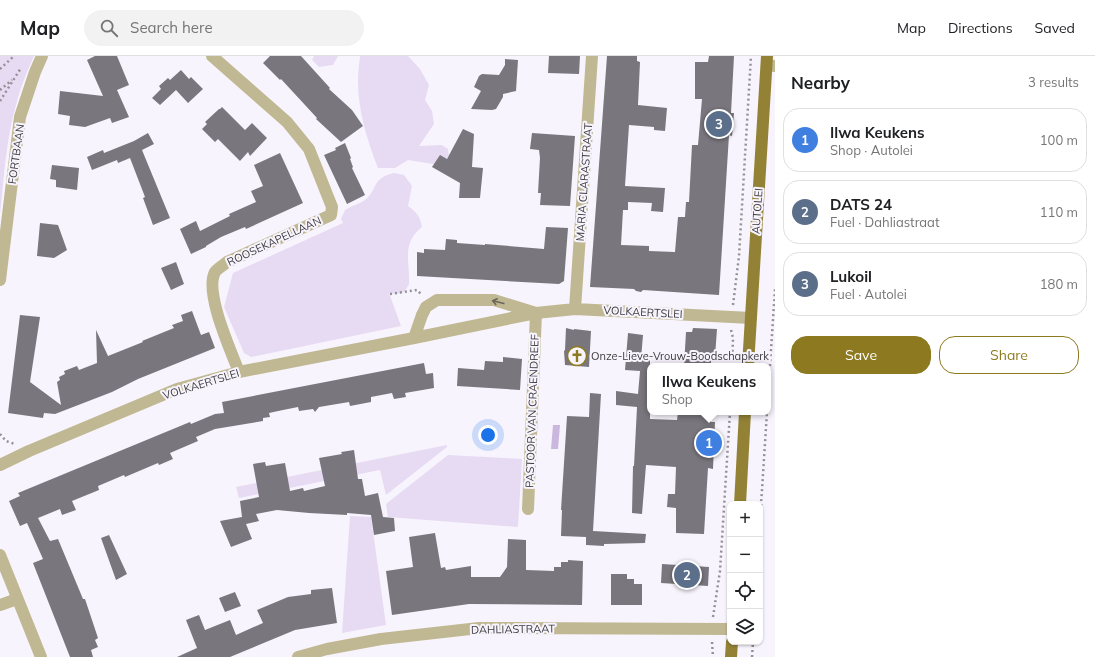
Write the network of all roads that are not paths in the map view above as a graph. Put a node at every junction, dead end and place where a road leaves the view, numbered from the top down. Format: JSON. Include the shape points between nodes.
{"nodes":[{"id":1,"x":42,"y":56,"type":"edge"},
{"id":2,"x":212,"y":56,"type":"edge"},
{"id":3,"x":592,"y":56,"type":"edge"},
{"id":4,"x":770,"y":63,"type":"edge"},
{"id":5,"x":0,"y":280,"type":"edge"},
{"id":6,"x":576,"y":309,"type":"junction"},
{"id":7,"x":536,"y":313,"type":"junction"},
{"id":8,"x":751,"y":318,"type":"junction"},
{"id":9,"x":414,"y":338,"type":"junction"},
{"id":10,"x":748,"y":363,"type":"edge"},
{"id":11,"x":239,"y":372,"type":"junction"},
{"id":12,"x":746,"y":415,"type":"edge"},
{"id":13,"x":0,"y":466,"type":"edge"},
{"id":14,"x":740,"y":501,"type":"edge"},
{"id":15,"x":528,"y":508,"type":"dead end"},
{"id":16,"x":0,"y":555,"type":"edge"},
{"id":17,"x":17,"y":598,"type":"junction"},
{"id":18,"x":0,"y":605,"type":"edge"},
{"id":19,"x":727,"y":629,"type":"edge"},
{"id":20,"x":732,"y":645,"type":"edge"},
{"id":21,"x":41,"y":657,"type":"edge"},
{"id":22,"x":298,"y":657,"type":"edge"},
{"id":23,"x":731,"y":657,"type":"edge"}],
"edges":[{"from":1,"to":5,"type":"street","name":"FORTBAAN","via":[[20,117]]},
{"from":2,"to":11,"type":"street","name":"ROOSEKAPELLAAN","via":[[298,134],[309,149],[332,207],[331,215],[227,262],[215,272],[214,304]]},
{"from":3,"to":6,"type":"street","name":"MARIA CLARASTRAAT"},
{"from":4,"to":8,"type":"main road","name":"AUTOLEI"},
{"from":6,"to":7,"type":"street","name":"VOLKAERTSLEI"},
{"from":6,"to":8,"type":"street","name":"VOLKAERTSLEI"},
{"from":7,"to":9,"type":"street","name":"VOLKAERTSLEI"},
{"from":7,"to":9,"type":"street","name":"VOLKAERTSLEI","one_way":true,"via":[[494,300],[437,300],[426,307]]},
{"from":7,"to":15,"type":"street","name":"PASTOOR VAN CRAENDREEF"},
{"from":8,"to":10,"type":"main road","name":"AUTOLEI"},
{"from":9,"to":11,"type":"street","name":"VOLKAERTSLEI"},
{"from":11,"to":13,"type":"street","name":"VOLKAERTSLEI","via":[[177,389]]},
{"from":12,"to":14,"type":"main road"},
{"from":16,"to":17,"type":"street"},
{"from":17,"to":18,"type":"street"},
{"from":17,"to":21,"type":"street"},
{"from":19,"to":22,"type":"street","name":"DAHLIASTRAAT","via":[[479,628],[381,639]]},
{"from":20,"to":23,"type":"main road"}]}
